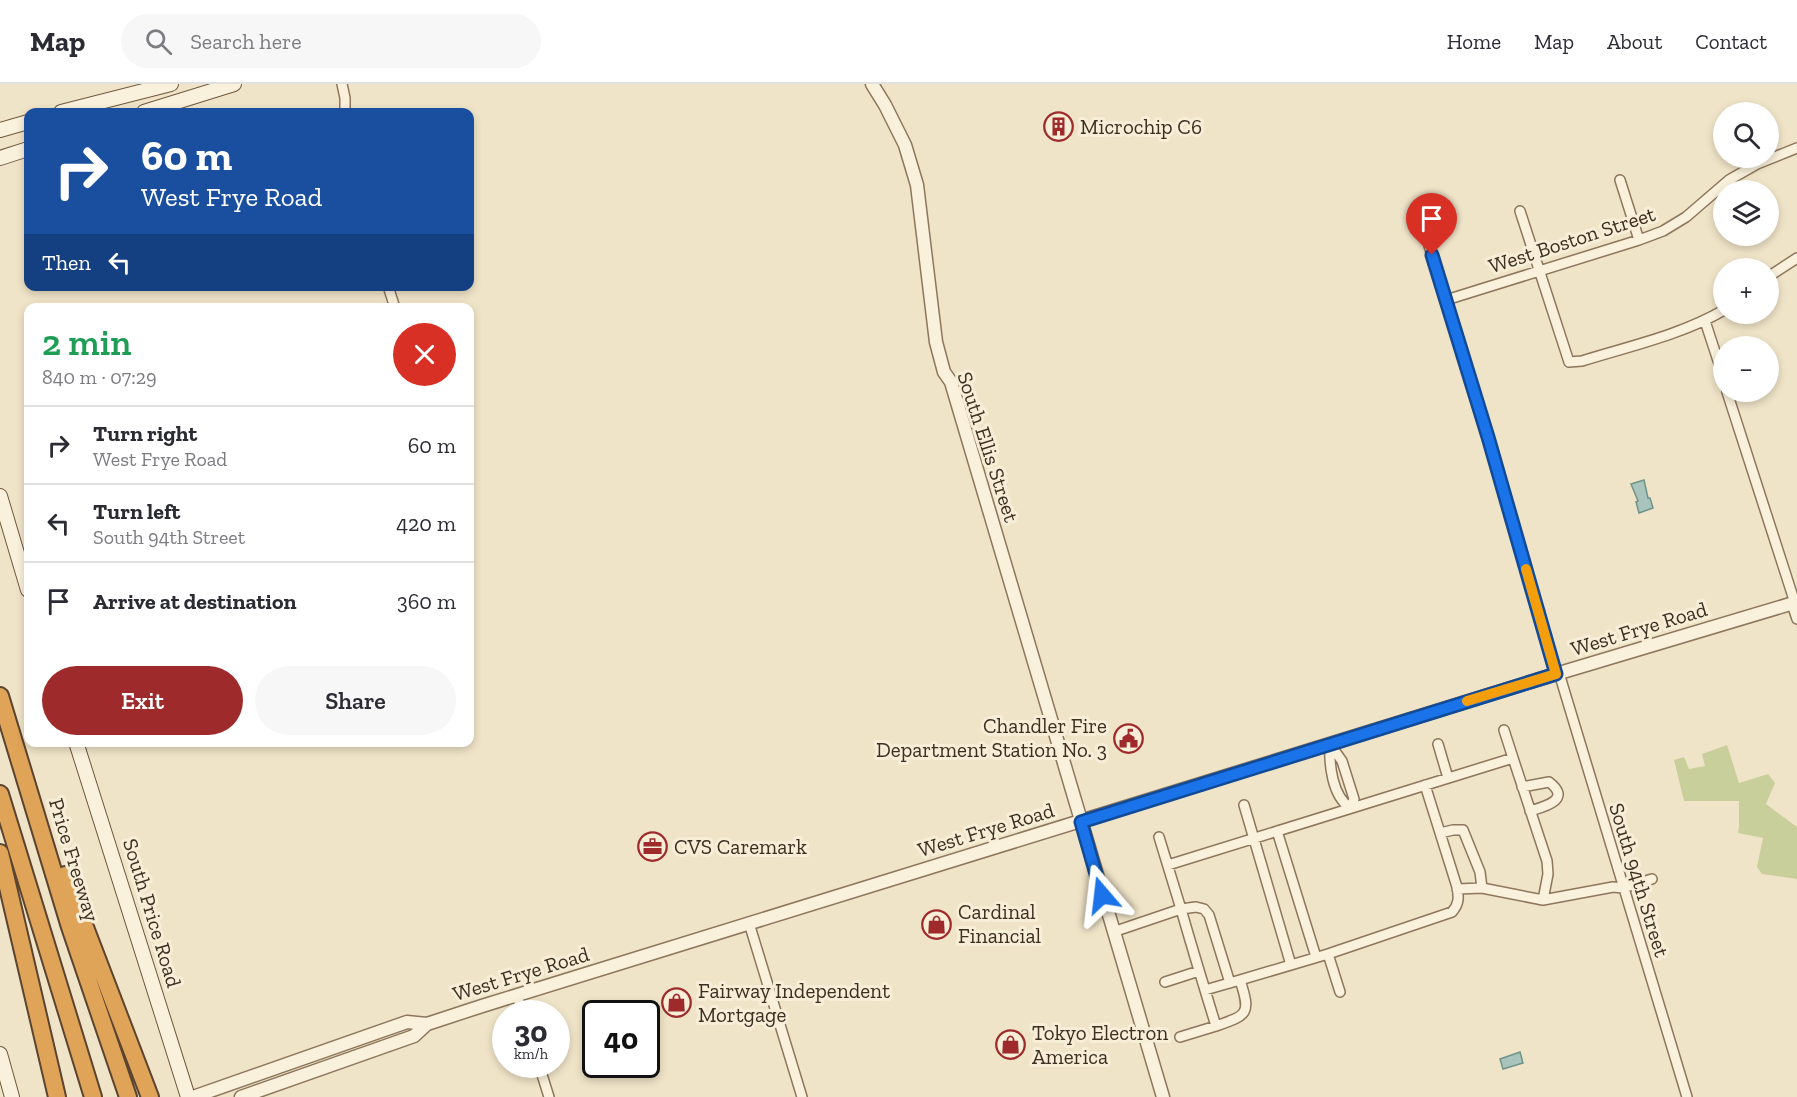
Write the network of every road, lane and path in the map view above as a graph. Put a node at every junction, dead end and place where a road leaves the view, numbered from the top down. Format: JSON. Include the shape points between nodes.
{"nodes":[{"id":1,"x":171,"y":84,"type":"edge"},
{"id":2,"x":234,"y":84,"type":"edge"},
{"id":3,"x":342,"y":84,"type":"edge"},
{"id":4,"x":872,"y":84,"type":"edge"},
{"id":5,"x":77,"y":108,"type":"edge"},
{"id":6,"x":157,"y":108,"type":"edge"},
{"id":7,"x":345,"y":108,"type":"edge"},
{"id":8,"x":24,"y":123,"type":"edge"},
{"id":9,"x":0,"y":130,"type":"edge"},
{"id":10,"x":1797,"y":148,"type":"edge"},
{"id":11,"x":24,"y":150,"type":"edge"},
{"id":12,"x":0,"y":158,"type":"edge"},
{"id":13,"x":1620,"y":180,"type":"dead end"},
{"id":14,"x":1418,"y":210,"type":"dead end"},
{"id":15,"x":1520,"y":211,"type":"dead end"},
{"id":16,"x":1639,"y":240,"type":"junction"},
{"id":17,"x":1797,"y":258,"type":"edge"},
{"id":18,"x":1779,"y":270,"type":"edge"},
{"id":19,"x":1539,"y":271,"type":"junction"},
{"id":20,"x":1446,"y":300,"type":"junction"},
{"id":21,"x":1713,"y":316,"type":"edge"},
{"id":22,"x":1705,"y":321,"type":"junction"},
{"id":23,"x":1713,"y":345,"type":"edge"},
{"id":24,"x":1731,"y":402,"type":"edge"},
{"id":25,"x":0,"y":496,"type":"edge"},
{"id":26,"x":24,"y":577,"type":"edge"},
{"id":27,"x":1795,"y":603,"type":"edge"},
{"id":28,"x":1797,"y":619,"type":"edge"},
{"id":29,"x":1558,"y":673,"type":"junction"},
{"id":30,"x":0,"y":696,"type":"edge"},
{"id":31,"x":8,"y":722,"type":"junction"},
{"id":32,"x":1504,"y":730,"type":"dead end"},
{"id":33,"x":1330,"y":744,"type":"junction"},
{"id":34,"x":1438,"y":744,"type":"dead end"},
{"id":35,"x":78,"y":747,"type":"edge"},
{"id":36,"x":1513,"y":758,"type":"junction"},
{"id":37,"x":1448,"y":778,"type":"junction"},
{"id":38,"x":1425,"y":785,"type":"junction"},
{"id":39,"x":1522,"y":787,"type":"junction"},
{"id":40,"x":0,"y":794,"type":"edge"},
{"id":41,"x":1244,"y":805,"type":"dead end"},
{"id":42,"x":1350,"y":808,"type":"junction"},
{"id":43,"x":1530,"y":812,"type":"junction"},
{"id":44,"x":1081,"y":822,"type":"junction"},
{"id":45,"x":1277,"y":831,"type":"junction"},
{"id":46,"x":1440,"y":833,"type":"junction"},
{"id":47,"x":1159,"y":837,"type":"dead end"},
{"id":48,"x":1253,"y":838,"type":"junction"},
{"id":49,"x":0,"y":852,"type":"edge"},
{"id":50,"x":1168,"y":865,"type":"junction"},
{"id":51,"x":1652,"y":879,"type":"dead end"},
{"id":52,"x":1482,"y":888,"type":"junction"},
{"id":53,"x":1623,"y":888,"type":"junction"},
{"id":54,"x":1457,"y":889,"type":"junction"},
{"id":55,"x":1543,"y":900,"type":"junction"},
{"id":56,"x":1181,"y":909,"type":"junction"},
{"id":57,"x":749,"y":923,"type":"junction"},
{"id":58,"x":1113,"y":932,"type":"junction"},
{"id":59,"x":1328,"y":954,"type":"junction"},
{"id":60,"x":1316,"y":957,"type":"junction"},
{"id":61,"x":1292,"y":964,"type":"junction"},
{"id":62,"x":1199,"y":971,"type":"junction"},
{"id":63,"x":1240,"y":980,"type":"junction"},
{"id":64,"x":1165,"y":982,"type":"dead end"},
{"id":65,"x":1230,"y":983,"type":"junction"},
{"id":66,"x":1205,"y":990,"type":"junction"},
{"id":67,"x":1340,"y":992,"type":"dead end"},
{"id":68,"x":517,"y":996,"type":"junction"},
{"id":69,"x":518,"y":1000,"type":"edge"},
{"id":70,"x":428,"y":1024,"type":"junction"},
{"id":71,"x":1216,"y":1026,"type":"junction"},
{"id":72,"x":106,"y":1036,"type":"junction"},
{"id":73,"x":1180,"y":1037,"type":"dead end"},
{"id":74,"x":78,"y":1046,"type":"junction"},
{"id":75,"x":0,"y":1054,"type":"edge"},
{"id":76,"x":288,"y":1065,"type":"junction"},
{"id":77,"x":543,"y":1078,"type":"edge"},
{"id":78,"x":292,"y":1079,"type":"junction"},
{"id":79,"x":12,"y":1097,"type":"edge"},
{"id":80,"x":57,"y":1097,"type":"edge"},
{"id":81,"x":93,"y":1097,"type":"edge"},
{"id":82,"x":101,"y":1097,"type":"edge"},
{"id":83,"x":116,"y":1097,"type":"edge"},
{"id":84,"x":122,"y":1097,"type":"edge"},
{"id":85,"x":128,"y":1097,"type":"edge"},
{"id":86,"x":150,"y":1097,"type":"edge"},
{"id":87,"x":190,"y":1097,"type":"edge"},
{"id":88,"x":241,"y":1097,"type":"edge"},
{"id":89,"x":549,"y":1097,"type":"edge"},
{"id":90,"x":802,"y":1097,"type":"edge"},
{"id":91,"x":1163,"y":1097,"type":"edge"},
{"id":92,"x":1687,"y":1097,"type":"edge"}],
"edges":[{"from":1,"to":5,"type":"main road"},
{"from":2,"to":6,"type":"main road"},
{"from":3,"to":7,"type":"street"},
{"from":4,"to":44,"type":"street","name":"South Ellis Street","via":[[905,145],[917,185],[936,342]]},
{"from":8,"to":9,"type":"main road"},
{"from":10,"to":16,"type":"street","name":"West Boston Street","via":[[1729,180],[1686,217]]},
{"from":11,"to":12,"type":"main road"},
{"from":13,"to":16,"type":"street"},
{"from":14,"to":20,"type":"street","name":"South 94th Street"},
{"from":15,"to":19,"type":"street"},
{"from":16,"to":19,"type":"street","name":"West Boston Street"},
{"from":17,"to":18,"type":"street"},
{"from":19,"to":20,"type":"street","name":"West Boston Street"},
{"from":19,"to":22,"type":"street","via":[[1569,362]]},
{"from":20,"to":29,"type":"street","name":"South 94th Street"},
{"from":21,"to":22,"type":"street"},
{"from":22,"to":23,"type":"street"},
{"from":24,"to":27,"type":"street"},
{"from":25,"to":26,"type":"main road"},
{"from":27,"to":28,"type":"street"},
{"from":27,"to":29,"type":"street","name":"West Frye Road"},
{"from":29,"to":33,"type":"street","name":"West Frye Road"},
{"from":29,"to":53,"type":"street","name":"South 94th Street"},
{"from":30,"to":31,"type":"highway","name":"Price Freeway"},
{"from":31,"to":72,"type":"highway","name":"Price Freeway"},
{"from":31,"to":86,"type":"highway"},
{"from":32,"to":36,"type":"street"},
{"from":33,"to":42,"type":"street","via":[[1329,764],[1342,802]]},
{"from":33,"to":44,"type":"street","name":"West Frye Road"},
{"from":34,"to":37,"type":"street"},
{"from":35,"to":87,"type":"main road","name":"South Price Road"},
{"from":36,"to":37,"type":"street"},
{"from":36,"to":39,"type":"street"},
{"from":37,"to":38,"type":"street"},
{"from":38,"to":42,"type":"street"},
{"from":38,"to":46,"type":"street"},
{"from":39,"to":43,"type":"street"},
{"from":39,"to":43,"type":"street","via":[[1549,782],[1557,793],[1553,804]]},
{"from":40,"to":74,"type":"highway"},
{"from":41,"to":48,"type":"street"},
{"from":42,"to":45,"type":"street"},
{"from":43,"to":55,"type":"street","via":[[1547,861]]},
{"from":44,"to":57,"type":"street","name":"West Frye Road"},
{"from":44,"to":58,"type":"street","name":"South Ellis Street"},
{"from":45,"to":48,"type":"street"},
{"from":45,"to":60,"type":"street"},
{"from":46,"to":52,"type":"street","via":[[1458,829],[1465,833]]},
{"from":46,"to":54,"type":"street"},
{"from":47,"to":50,"type":"street"},
{"from":48,"to":50,"type":"street"},
{"from":48,"to":61,"type":"street"},
{"from":49,"to":80,"type":"highway"},
{"from":50,"to":56,"type":"street"},
{"from":51,"to":53,"type":"street"},
{"from":52,"to":54,"type":"street"},
{"from":52,"to":55,"type":"street"},
{"from":53,"to":55,"type":"street"},
{"from":53,"to":92,"type":"street","name":"South 94th Street"},
{"from":54,"to":59,"type":"street","via":[[1459,898],[1452,912]]},
{"from":56,"to":58,"type":"street"},
{"from":56,"to":62,"type":"street"},
{"from":56,"to":65,"type":"street","via":[[1196,907],[1209,915]]},
{"from":57,"to":68,"type":"street","name":"West Frye Road"},
{"from":57,"to":90,"type":"street"},
{"from":58,"to":91,"type":"street","name":"South Ellis Street"},
{"from":59,"to":60,"type":"street"},
{"from":59,"to":67,"type":"street"},
{"from":60,"to":61,"type":"street"},
{"from":61,"to":63,"type":"street"},
{"from":62,"to":64,"type":"street"},
{"from":62,"to":66,"type":"street"},
{"from":63,"to":65,"type":"street"},
{"from":63,"to":71,"type":"street","via":[[1246,1010],[1241,1017]]},
{"from":65,"to":66,"type":"street"},
{"from":66,"to":71,"type":"street"},
{"from":68,"to":69,"type":"street"},
{"from":68,"to":70,"type":"street","name":"West Frye Road"},
{"from":70,"to":76,"type":"street","name":"West Frye Road","via":[[407,1022]]},
{"from":70,"to":78,"type":"street","name":"West Frye Road","via":[[414,1036]]},
{"from":71,"to":73,"type":"street"},
{"from":72,"to":83,"type":"highway"},
{"from":72,"to":84,"type":"highway"},
{"from":72,"to":85,"type":"highway"},
{"from":74,"to":81,"type":"highway"},
{"from":74,"to":82,"type":"highway"},
{"from":75,"to":79,"type":"main road"},
{"from":76,"to":78,"type":"street"},
{"from":76,"to":87,"type":"street","name":"West Frye Road"},
{"from":77,"to":89,"type":"street"},
{"from":78,"to":88,"type":"street","name":"West Frye Road"}]}
